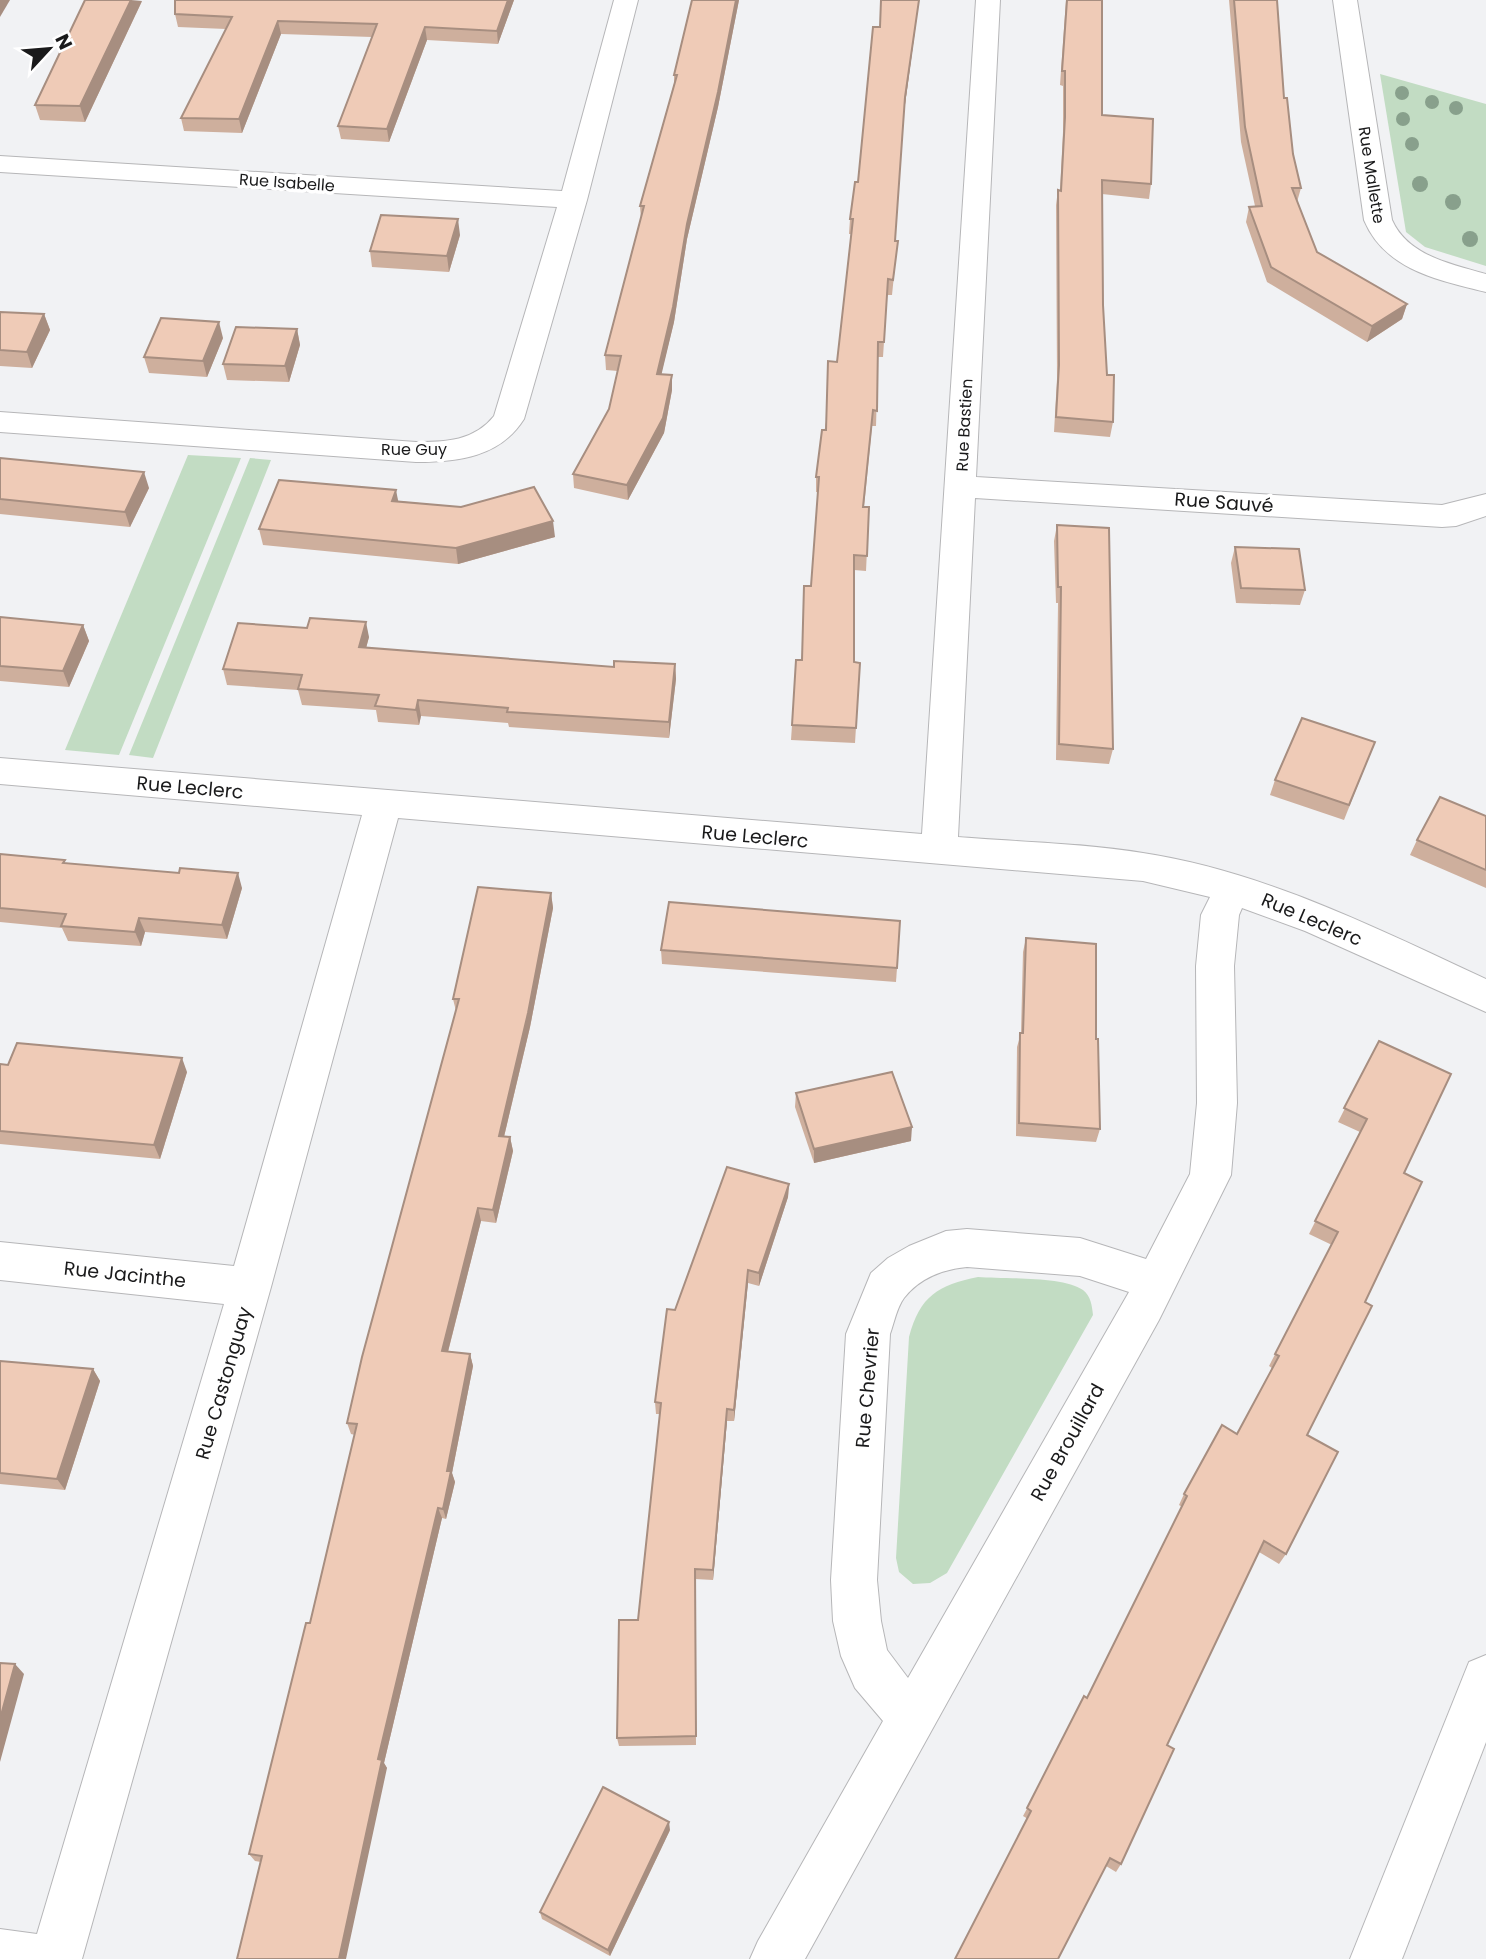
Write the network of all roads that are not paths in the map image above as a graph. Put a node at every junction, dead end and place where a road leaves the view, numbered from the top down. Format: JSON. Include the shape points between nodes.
{"nodes":[{"id":1,"x":626,"y":0,"type":"edge"},
{"id":2,"x":988,"y":0,"type":"edge"},
{"id":3,"x":1345,"y":0,"type":"edge"},
{"id":4,"x":0,"y":164,"type":"edge"},
{"id":5,"x":573,"y":200,"type":"junction"},
{"id":6,"x":1486,"y":283,"type":"edge"},
{"id":7,"x":0,"y":422,"type":"edge"},
{"id":8,"x":961,"y":487,"type":"junction"},
{"id":9,"x":1486,"y":505,"type":"edge"},
{"id":10,"x":0,"y":771,"type":"edge"},
{"id":11,"x":383,"y":805,"type":"junction"},
{"id":12,"x":939,"y":849,"type":"junction"},
{"id":13,"x":1233,"y":888,"type":"junction"},
{"id":14,"x":1486,"y":996,"type":"edge"},
{"id":15,"x":0,"y":1261,"type":"edge"},
{"id":16,"x":1155,"y":1284,"type":"junction"},
{"id":17,"x":250,"y":1287,"type":"junction"},
{"id":18,"x":1486,"y":1679,"type":"edge"},
{"id":19,"x":914,"y":1714,"type":"junction"},
{"id":20,"x":0,"y":1955,"type":"edge"},
{"id":21,"x":34,"y":1959,"type":"edge"},
{"id":22,"x":56,"y":1959,"type":"edge"},
{"id":23,"x":776,"y":1959,"type":"edge"},
{"id":24,"x":1376,"y":1959,"type":"edge"}],
"edges":[{"from":1,"to":5,"type":"street","name":"Rue Guy"},
{"from":2,"to":8,"type":"street","name":"Rue Bastien"},
{"from":3,"to":6,"type":"street","name":"Rue Mallette","via":[[1384,238],[1426,262]]},
{"from":4,"to":5,"type":"street","name":"Rue Isabelle"},
{"from":5,"to":7,"type":"street","name":"Rue Guy","via":[[509,419],[490,440],[457,449],[416,452]]},
{"from":8,"to":9,"type":"street","name":"Rue Sauvé","via":[[1442,516]]},
{"from":8,"to":12,"type":"street","name":"Rue Bastien"},
{"from":10,"to":11,"type":"street","name":"Rue Leclerc"},
{"from":11,"to":12,"type":"street","name":"Rue Leclerc"},
{"from":11,"to":17,"type":"street","name":"Rue Castonguay"},
{"from":12,"to":13,"type":"street","name":"Rue Leclerc","via":[[1143,867]]},
{"from":13,"to":14,"type":"street","name":"Rue Leclerc","via":[[1308,915]]},
{"from":13,"to":16,"type":"street","name":"Rue Brouillard","via":[[1220,915],[1215,966],[1217,1103],[1212,1167]]},
{"from":15,"to":17,"type":"street","name":"Rue Jacinthe"},
{"from":16,"to":19,"type":"street","name":"Rue Brouillard"},
{"from":16,"to":19,"type":"street","name":"Rue Chevrier","via":[[1080,1257],[967,1248],[924,1259],[886,1287],[868,1334],[855,1610],[865,1658],[875,1678],[891,1698]]},
{"from":17,"to":22,"type":"street","name":"Rue Castonguay"},
{"from":18,"to":24,"type":"street"},
{"from":19,"to":23,"type":"street","name":"Rue Brouillard"},
{"from":20,"to":21,"type":"street"}]}
